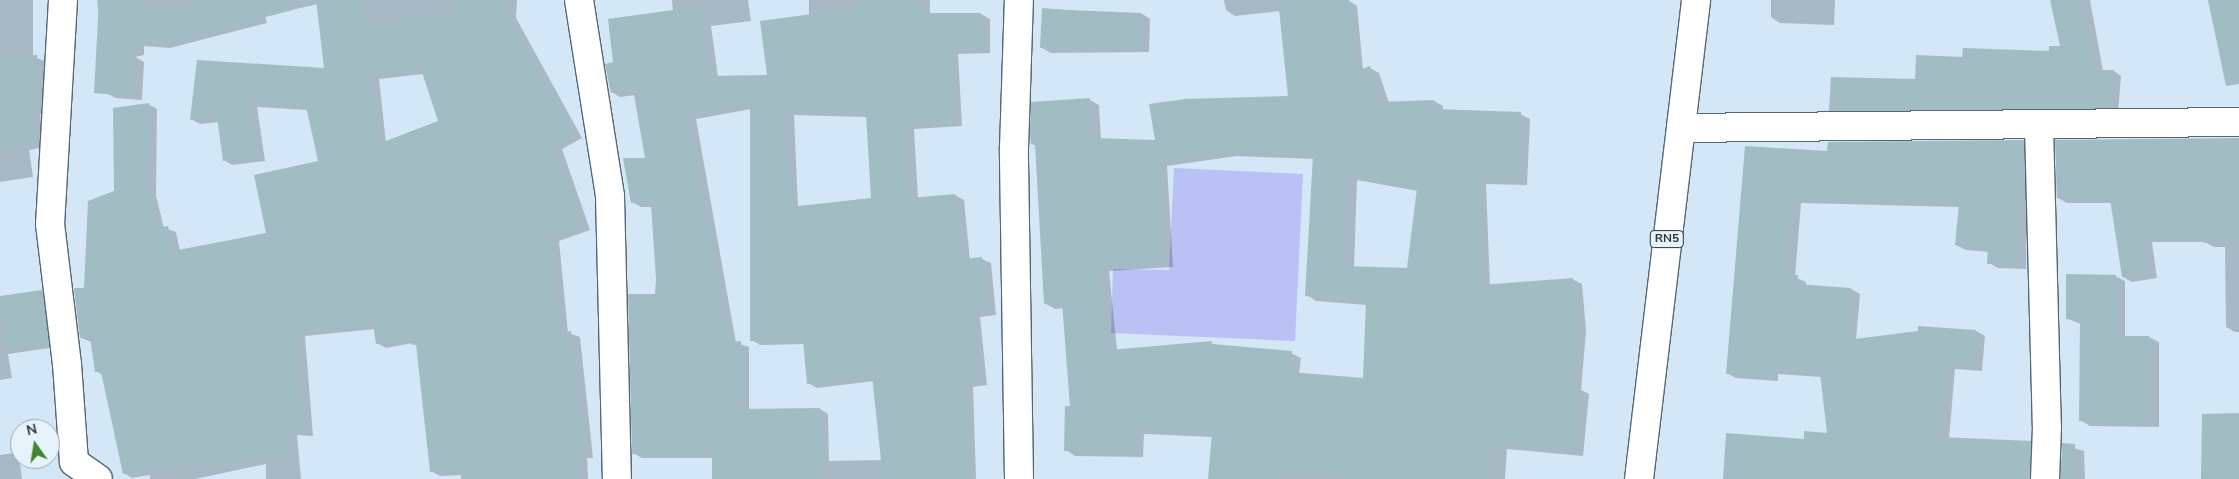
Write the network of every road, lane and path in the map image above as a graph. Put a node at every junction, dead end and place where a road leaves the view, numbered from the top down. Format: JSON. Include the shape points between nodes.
{"nodes":[{"id":1,"x":63,"y":0,"type":"edge"},
{"id":2,"x":579,"y":0,"type":"edge"},
{"id":3,"x":1019,"y":0,"type":"edge"},
{"id":4,"x":1696,"y":0,"type":"edge"},
{"id":5,"x":2239,"y":122,"type":"edge"},
{"id":6,"x":2039,"y":127,"type":"junction"},
{"id":7,"x":1681,"y":128,"type":"junction"},
{"id":8,"x":98,"y":479,"type":"edge"},
{"id":9,"x":617,"y":479,"type":"edge"},
{"id":10,"x":1019,"y":479,"type":"edge"},
{"id":11,"x":1639,"y":479,"type":"edge"},
{"id":12,"x":2045,"y":479,"type":"edge"}],
"edges":[{"from":1,"to":8,"type":"main road","via":[[50,224],[67,364],[74,462]]},
{"from":2,"to":9,"type":"main road","via":[[610,196]]},
{"from":3,"to":10,"type":"main road","via":[[1014,148]]},
{"from":4,"to":7,"type":"main road","number":"RN5"},
{"from":5,"to":6,"type":"main road"},
{"from":6,"to":7,"type":"main road"},
{"from":6,"to":12,"type":"main road","via":[[2047,427]]},
{"from":7,"to":11,"type":"main road","number":"RN5"}]}
